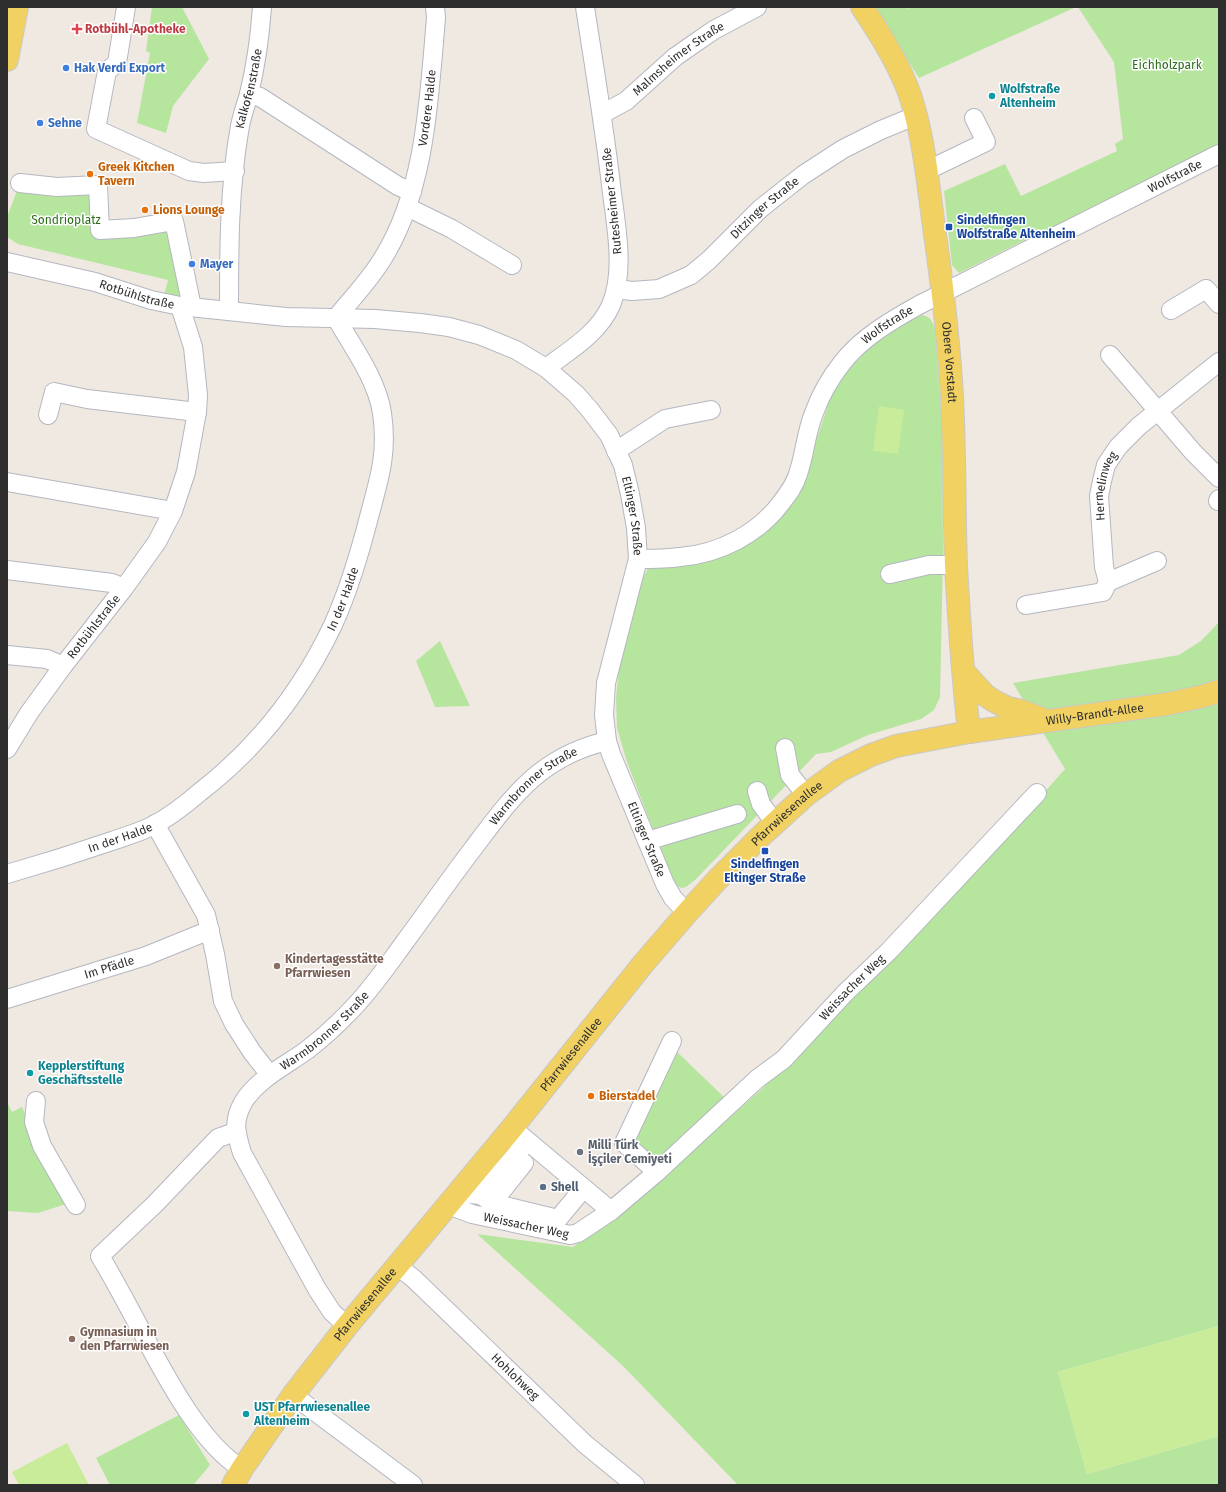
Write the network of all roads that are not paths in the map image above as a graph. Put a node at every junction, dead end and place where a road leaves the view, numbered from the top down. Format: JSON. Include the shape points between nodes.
{"nodes":[{"id":1,"x":17,"y":7,"type":"edge"},
{"id":2,"x":126,"y":7,"type":"edge"},
{"id":3,"x":262,"y":7,"type":"edge"},
{"id":4,"x":435,"y":7,"type":"edge"},
{"id":5,"x":584,"y":7,"type":"edge"},
{"id":6,"x":756,"y":7,"type":"edge"},
{"id":7,"x":862,"y":7,"type":"edge"},
{"id":8,"x":7,"y":60,"type":"edge"},
{"id":9,"x":249,"y":94,"type":"junction"},
{"id":10,"x":602,"y":114,"type":"junction"},
{"id":11,"x":915,"y":116,"type":"junction"},
{"id":12,"x":974,"y":118,"type":"dead end"},
{"id":13,"x":1219,"y":154,"type":"edge"},
{"id":14,"x":235,"y":171,"type":"junction"},
{"id":15,"x":926,"y":171,"type":"junction"},
{"id":16,"x":20,"y":183,"type":"dead end"},
{"id":17,"x":409,"y":200,"type":"junction"},
{"id":18,"x":7,"y":262,"type":"edge"},
{"id":19,"x":512,"y":265,"type":"dead end"},
{"id":20,"x":617,"y":290,"type":"junction"},
{"id":21,"x":942,"y":294,"type":"junction"},
{"id":22,"x":1219,"y":304,"type":"edge"},
{"id":23,"x":186,"y":307,"type":"junction"},
{"id":24,"x":1171,"y":310,"type":"dead end"},
{"id":25,"x":229,"y":311,"type":"junction"},
{"id":26,"x":336,"y":318,"type":"junction"},
{"id":27,"x":1110,"y":355,"type":"dead end"},
{"id":28,"x":1219,"y":362,"type":"edge"},
{"id":29,"x":546,"y":368,"type":"junction"},
{"id":30,"x":711,"y":410,"type":"dead end"},
{"id":31,"x":1159,"y":411,"type":"junction"},
{"id":32,"x":198,"y":412,"type":"junction"},
{"id":33,"x":48,"y":415,"type":"dead end"},
{"id":34,"x":616,"y":451,"type":"junction"},
{"id":35,"x":1219,"y":478,"type":"edge"},
{"id":36,"x":7,"y":482,"type":"edge"},
{"id":37,"x":173,"y":511,"type":"junction"},
{"id":38,"x":638,"y":559,"type":"junction"},
{"id":39,"x":1157,"y":561,"type":"dead end"},
{"id":40,"x":956,"y":565,"type":"junction"},
{"id":41,"x":7,"y":570,"type":"edge"},
{"id":42,"x":890,"y":574,"type":"dead end"},
{"id":43,"x":1108,"y":582,"type":"junction"},
{"id":44,"x":124,"y":588,"type":"junction"},
{"id":45,"x":1026,"y":605,"type":"dead end"},
{"id":46,"x":7,"y":655,"type":"edge"},
{"id":47,"x":63,"y":666,"type":"junction"},
{"id":48,"x":964,"y":672,"type":"junction"},
{"id":49,"x":1219,"y":691,"type":"edge"},
{"id":50,"x":1048,"y":721,"type":"junction"},
{"id":51,"x":969,"y":732,"type":"junction"},
{"id":52,"x":608,"y":741,"type":"junction"},
{"id":53,"x":9,"y":744,"type":"edge"},
{"id":54,"x":785,"y":748,"type":"dead end"},
{"id":55,"x":757,"y":792,"type":"dead end"},
{"id":56,"x":1037,"y":793,"type":"dead end"},
{"id":57,"x":806,"y":795,"type":"junction"},
{"id":58,"x":738,"y":814,"type":"dead end"},
{"id":59,"x":775,"y":823,"type":"junction"},
{"id":60,"x":155,"y":824,"type":"junction"},
{"id":61,"x":647,"y":841,"type":"junction"},
{"id":62,"x":7,"y":874,"type":"edge"},
{"id":63,"x":687,"y":913,"type":"junction"},
{"id":64,"x":210,"y":930,"type":"junction"},
{"id":65,"x":7,"y":999,"type":"edge"},
{"id":66,"x":672,"y":1041,"type":"dead end"},
{"id":67,"x":270,"y":1075,"type":"junction"},
{"id":68,"x":36,"y":1101,"type":"dead end"},
{"id":69,"x":512,"y":1128,"type":"junction"},
{"id":70,"x":236,"y":1132,"type":"junction"},
{"id":71,"x":657,"y":1172,"type":"junction"},
{"id":72,"x":578,"y":1195,"type":"dead end"},
{"id":73,"x":453,"y":1198,"type":"junction"},
{"id":74,"x":486,"y":1199,"type":"junction"},
{"id":75,"x":76,"y":1205,"type":"dead end"},
{"id":76,"x":611,"y":1211,"type":"junction"},
{"id":77,"x":398,"y":1258,"type":"junction"},
{"id":78,"x":347,"y":1326,"type":"junction"},
{"id":79,"x":293,"y":1395,"type":"junction"},
{"id":80,"x":236,"y":1481,"type":"edge"},
{"id":81,"x":412,"y":1485,"type":"edge"},
{"id":82,"x":635,"y":1485,"type":"edge"}],
"edges":[{"from":1,"to":8,"type":"main road"},
{"from":2,"to":14,"type":"street","via":[[117,63],[107,71],[96,129],[189,171]]},
{"from":3,"to":9,"type":"street","name":"Kalkofenstraße","via":[[258,49]]},
{"from":4,"to":17,"type":"street","name":"Vordere Halde","via":[[430,89],[419,160]]},
{"from":5,"to":10,"type":"street","name":"Rutesheimer Straße"},
{"from":6,"to":10,"type":"street","name":"Malmsheimer Straße","via":[[714,30],[674,57],[626,101]]},
{"from":7,"to":11,"type":"main road","name":"Obere Vorstadt","via":[[898,68],[909,93]]},
{"from":9,"to":14,"type":"street","name":"Kalkofenstraße","via":[[240,125]]},
{"from":9,"to":17,"type":"street","via":[[260,97],[398,186]]},
{"from":10,"to":20,"type":"street","name":"Rutesheimer Straße","via":[[617,238]]},
{"from":11,"to":15,"type":"main road","name":"Obere Vorstadt"},
{"from":11,"to":20,"type":"street","name":"Ditzinger Straße","via":[[843,148],[803,175],[760,209],[709,260],[691,274],[659,289]]},
{"from":12,"to":15,"type":"street","via":[[986,142]]},
{"from":13,"to":21,"type":"street","name":"Wolfstraße"},
{"from":14,"to":25,"type":"street","name":"Kalkofenstraße"},
{"from":15,"to":21,"type":"main road","name":"Obere Vorstadt"},
{"from":16,"to":23,"type":"street","via":[[57,187],[98,186],[100,230],[134,228],[174,221]]},
{"from":17,"to":19,"type":"street"},
{"from":17,"to":26,"type":"street","name":"Vordere Halde","via":[[383,259]]},
{"from":18,"to":23,"type":"street","name":"Rotbühlstraße","via":[[95,282],[151,300]]},
{"from":20,"to":29,"type":"street","name":"Rutesheimer Straße","via":[[611,306],[595,330]]},
{"from":21,"to":38,"type":"street","name":"Wolfstraße","via":[[900,316],[859,344],[842,362],[828,383],[814,413],[798,476],[776,510],[757,528],[735,541],[706,552],[681,557]]},
{"from":21,"to":40,"type":"main road","name":"Obere Vorstadt","via":[[952,398]]},
{"from":22,"to":24,"type":"street","via":[[1206,289]]},
{"from":23,"to":25,"type":"street"},
{"from":23,"to":32,"type":"street","name":"Rotbühlstraße","via":[[193,347]]},
{"from":25,"to":26,"type":"street","via":[[286,317]]},
{"from":26,"to":29,"type":"street","name":"Eltinger Straße","via":[[375,319],[449,328],[496,341]]},
{"from":26,"to":60,"type":"street","name":"In der Halde","via":[[369,375],[378,397],[383,423],[384,452],[362,544],[340,609],[296,691],[271,724],[243,755],[213,782]]},
{"from":27,"to":31,"type":"street"},
{"from":28,"to":31,"type":"street","name":"Hermelinweg"},
{"from":29,"to":34,"type":"street","name":"Eltinger Straße","via":[[590,410],[609,435]]},
{"from":30,"to":34,"type":"street","via":[[665,419]]},
{"from":31,"to":35,"type":"street","via":[[1193,452]]},
{"from":31,"to":43,"type":"street","name":"Hermelinweg","via":[[1118,447],[1106,465],[1099,496],[1104,567]]},
{"from":32,"to":33,"type":"street","via":[[87,400],[54,392]]},
{"from":32,"to":37,"type":"street","name":"Rotbühlstraße","via":[[186,472]]},
{"from":34,"to":38,"type":"street","name":"Eltinger Straße","via":[[623,465],[630,494]]},
{"from":36,"to":37,"type":"street"},
{"from":37,"to":44,"type":"street","name":"Rotbühlstraße","via":[[157,542]]},
{"from":38,"to":52,"type":"street","name":"Eltinger Straße","via":[[606,683],[604,714]]},
{"from":39,"to":43,"type":"street"},
{"from":40,"to":42,"type":"street","via":[[929,565]]},
{"from":40,"to":48,"type":"main road","name":"Obere Vorstadt"},
{"from":41,"to":44,"type":"street","name":"Rotbühlstraße","via":[[112,583]]},
{"from":43,"to":45,"type":"street","via":[[1103,592]]},
{"from":44,"to":47,"type":"street","name":"Rotbühlstraße"},
{"from":46,"to":47,"type":"street","name":"Rotbühlstraße","via":[[47,659]]},
{"from":47,"to":53,"type":"street","name":"Rotbühlstraße"},
{"from":48,"to":50,"type":"main road","via":[[994,701]]},
{"from":48,"to":51,"type":"main road","name":"Obere Vorstadt"},
{"from":49,"to":50,"type":"main road","name":"Willy-Brandt-Allee","via":[[1167,704]]},
{"from":50,"to":51,"type":"main road","name":"Willy-Brandt-Allee"},
{"from":51,"to":57,"type":"main road","name":"Pfarrwiesenallee","via":[[896,746],[839,771]]},
{"from":52,"to":61,"type":"street","name":"Eltinger Straße","via":[[620,778]]},
{"from":52,"to":67,"type":"street","name":"Warmbronner Straße","via":[[575,751],[556,761],[519,790],[366,994],[330,1031]]},
{"from":54,"to":57,"type":"street","via":[[790,775]]},
{"from":55,"to":59,"type":"street","via":[[761,804]]},
{"from":56,"to":71,"type":"street","name":"Weissacher Weg","via":[[889,951],[784,1058],[757,1079]]},
{"from":57,"to":59,"type":"main road","name":"Pfarrwiesenallee"},
{"from":58,"to":61,"type":"street"},
{"from":59,"to":63,"type":"main road","name":"Pfarrwiesenallee"},
{"from":60,"to":62,"type":"street","name":"In der Halde","via":[[67,857]]},
{"from":60,"to":64,"type":"street","via":[[206,915]]},
{"from":61,"to":63,"type":"street","name":"Eltinger Straße","via":[[665,884],[673,898]]},
{"from":63,"to":69,"type":"main road","name":"Pfarrwiesenallee"},
{"from":64,"to":65,"type":"street","name":"Im Pfädle","via":[[146,956]]},
{"from":64,"to":67,"type":"street","via":[[223,1001],[234,1024]]},
{"from":66,"to":71,"type":"street","via":[[624,1143]]},
{"from":67,"to":70,"type":"street","name":"Warmbronner Straße","via":[[244,1102],[236,1121]]},
{"from":68,"to":75,"type":"street","via":[[34,1122],[42,1146]]},
{"from":69,"to":73,"type":"main road","name":"Pfarrwiesenallee"},
{"from":69,"to":74,"type":"street","via":[[521,1149]]},
{"from":69,"to":76,"type":"street"},
{"from":70,"to":78,"type":"street","name":"Warmbronner Straße","via":[[242,1153],[318,1289],[332,1312]]},
{"from":70,"to":80,"type":"street","name":"Pfarrwiesenallee","via":[[218,1138],[155,1204],[100,1256],[160,1366],[191,1416],[228,1458]]},
{"from":71,"to":76,"type":"street","name":"Weissacher Weg"},
{"from":72,"to":74,"type":"street","via":[[558,1219]]},
{"from":73,"to":74,"type":"street"},
{"from":73,"to":76,"type":"street","name":"Weissacher Weg","via":[[456,1208],[472,1214],[570,1235]]},
{"from":73,"to":77,"type":"main road","name":"Pfarrwiesenallee"},
{"from":77,"to":78,"type":"main road","name":"Pfarrwiesenallee"},
{"from":77,"to":82,"type":"street","name":"Hohlohweg","via":[[413,1278],[585,1444]]},
{"from":78,"to":79,"type":"main road","name":"Pfarrwiesenallee"},
{"from":79,"to":80,"type":"main road","name":"Pfarrwiesenallee"},
{"from":79,"to":81,"type":"street"}]}
